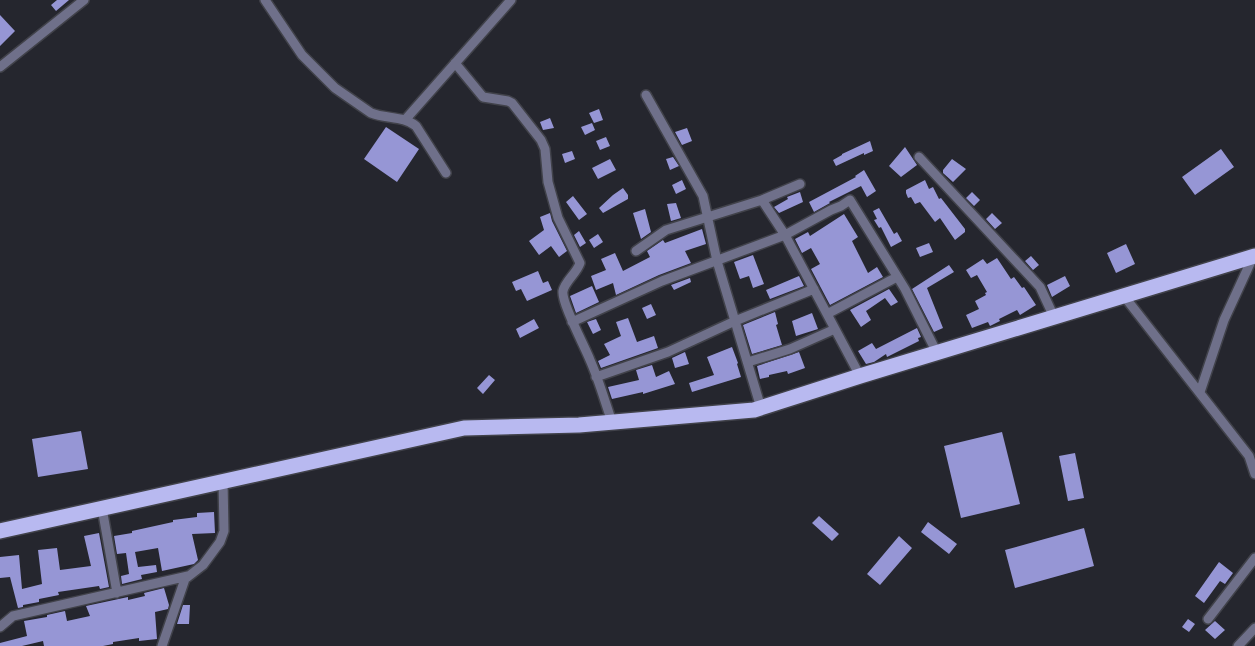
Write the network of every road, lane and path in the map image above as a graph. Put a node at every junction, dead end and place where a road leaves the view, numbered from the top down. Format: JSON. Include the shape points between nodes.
{"nodes":[{"id":1,"x":84,"y":0,"type":"edge"},
{"id":2,"x":265,"y":0,"type":"edge"},
{"id":3,"x":511,"y":0,"type":"edge"},
{"id":4,"x":455,"y":63,"type":"junction"},
{"id":5,"x":0,"y":67,"type":"edge"},
{"id":6,"x":646,"y":95,"type":"dead end"},
{"id":7,"x":405,"y":120,"type":"junction"},
{"id":8,"x":919,"y":156,"type":"dead end"},
{"id":9,"x":446,"y":173,"type":"dead end"},
{"id":10,"x":800,"y":184,"type":"dead end"},
{"id":11,"x":762,"y":200,"type":"junction"},
{"id":12,"x":708,"y":218,"type":"junction"},
{"id":13,"x":785,"y":235,"type":"junction"},
{"id":14,"x":636,"y":251,"type":"dead end"},
{"id":15,"x":1254,"y":256,"type":"edge"},
{"id":16,"x":717,"y":261,"type":"junction"},
{"id":17,"x":897,"y":277,"type":"junction"},
{"id":18,"x":814,"y":290,"type":"junction"},
{"id":19,"x":1124,"y":296,"type":"junction"},
{"id":20,"x":827,"y":314,"type":"junction"},
{"id":21,"x":1053,"y":317,"type":"junction"},
{"id":22,"x":735,"y":321,"type":"junction"},
{"id":23,"x":572,"y":322,"type":"junction"},
{"id":24,"x":835,"y":329,"type":"junction"},
{"id":25,"x":937,"y":353,"type":"junction"},
{"id":26,"x":748,"y":363,"type":"junction"},
{"id":27,"x":860,"y":376,"type":"junction"},
{"id":28,"x":596,"y":377,"type":"junction"},
{"id":29,"x":1200,"y":392,"type":"junction"},
{"id":30,"x":761,"y":408,"type":"junction"},
{"id":31,"x":612,"y":422,"type":"junction"},
{"id":32,"x":1255,"y":474,"type":"edge"},
{"id":33,"x":223,"y":482,"type":"junction"},
{"id":34,"x":102,"y":508,"type":"junction"},
{"id":35,"x":0,"y":531,"type":"edge"},
{"id":36,"x":1255,"y":558,"type":"edge"},
{"id":37,"x":188,"y":576,"type":"junction"},
{"id":38,"x":117,"y":593,"type":"junction"},
{"id":39,"x":1208,"y":619,"type":"dead end"},
{"id":40,"x":0,"y":627,"type":"edge"},
{"id":41,"x":1255,"y":628,"type":"edge"},
{"id":42,"x":162,"y":646,"type":"edge"},
{"id":43,"x":1238,"y":646,"type":"edge"}],
"edges":[{"from":1,"to":5,"type":"street"},
{"from":2,"to":7,"type":"street","via":[[297,49],[335,88],[378,116]]},
{"from":3,"to":4,"type":"street"},
{"from":4,"to":7,"type":"street"},
{"from":4,"to":23,"type":"street","via":[[483,97],[515,106],[544,144],[548,182],[558,218],[580,263],[562,293]]},
{"from":6,"to":12,"type":"street","via":[[703,196]]},
{"from":7,"to":9,"type":"street","via":[[416,126]]},
{"from":8,"to":21,"type":"street","via":[[1040,286]]},
{"from":10,"to":11,"type":"street"},
{"from":11,"to":12,"type":"street"},
{"from":11,"to":13,"type":"street"},
{"from":12,"to":14,"type":"street","via":[[666,230]]},
{"from":12,"to":16,"type":"street"},
{"from":13,"to":16,"type":"street"},
{"from":13,"to":17,"type":"street","via":[[850,200]]},
{"from":13,"to":18,"type":"street"},
{"from":15,"to":19,"type":"main road"},
{"from":15,"to":29,"type":"street","via":[[1224,320]]},
{"from":16,"to":22,"type":"street"},
{"from":16,"to":23,"type":"street"},
{"from":17,"to":20,"type":"street"},
{"from":17,"to":25,"type":"street"},
{"from":18,"to":20,"type":"street"},
{"from":18,"to":22,"type":"street"},
{"from":19,"to":21,"type":"main road"},
{"from":19,"to":29,"type":"street"},
{"from":20,"to":24,"type":"street"},
{"from":21,"to":25,"type":"main road"},
{"from":22,"to":26,"type":"street"},
{"from":22,"to":28,"type":"street"},
{"from":23,"to":28,"type":"street"},
{"from":24,"to":26,"type":"street"},
{"from":24,"to":27,"type":"street"},
{"from":25,"to":27,"type":"main road"},
{"from":26,"to":30,"type":"street"},
{"from":27,"to":30,"type":"main road"},
{"from":28,"to":31,"type":"street"},
{"from":29,"to":32,"type":"street","via":[[1250,456]]},
{"from":30,"to":31,"type":"main road"},
{"from":31,"to":33,"type":"main road","via":[[464,428]]},
{"from":33,"to":34,"type":"main road"},
{"from":33,"to":37,"type":"street","via":[[222,537],[203,565]]},
{"from":34,"to":35,"type":"main road"},
{"from":34,"to":38,"type":"street"},
{"from":36,"to":39,"type":"street"},
{"from":37,"to":38,"type":"street"},
{"from":37,"to":42,"type":"street"},
{"from":38,"to":40,"type":"street","via":[[14,616]]},
{"from":41,"to":43,"type":"street"}]}
